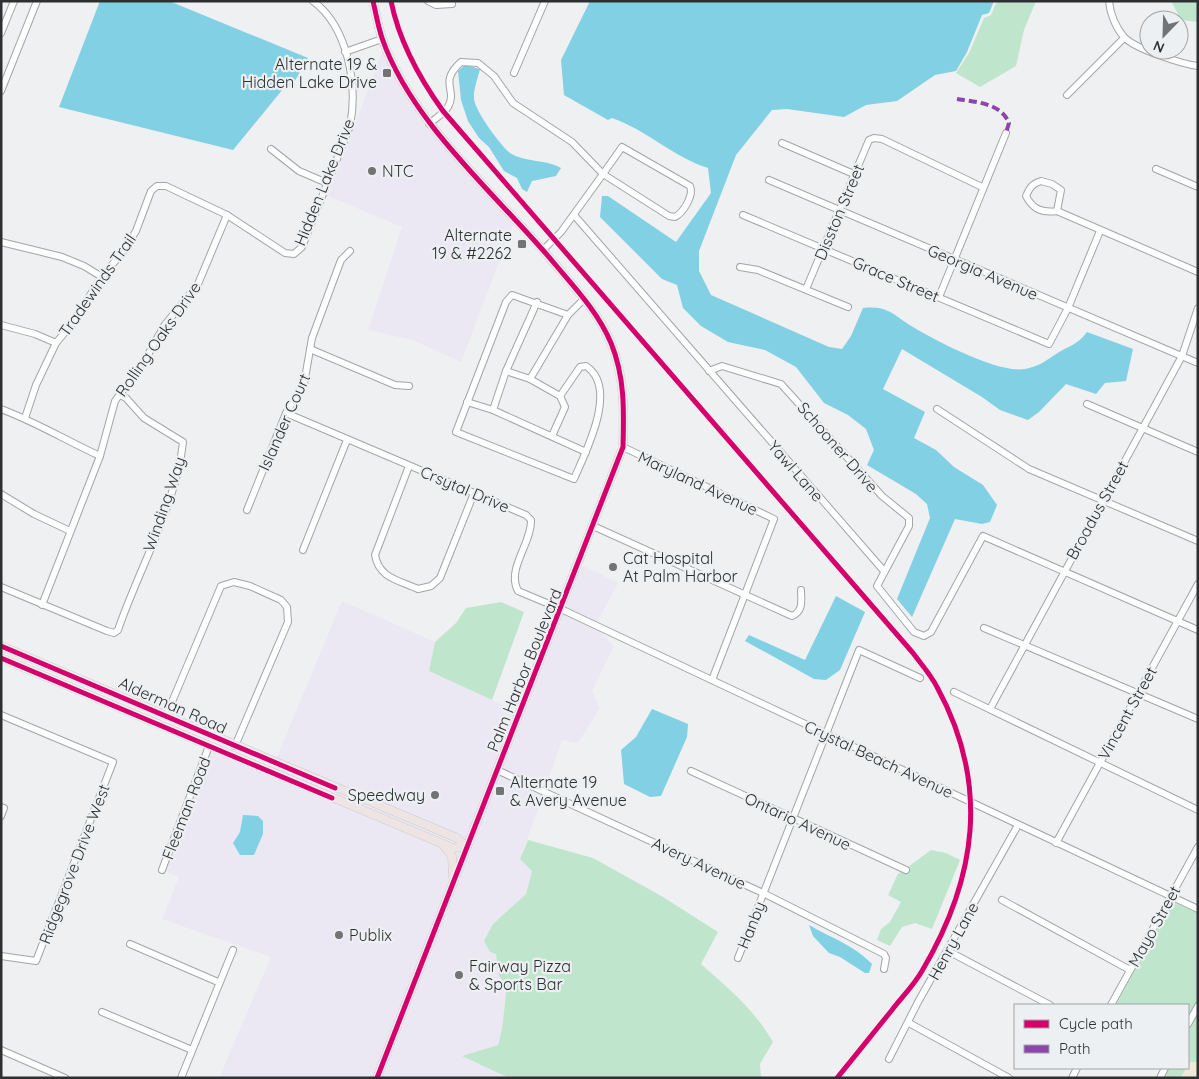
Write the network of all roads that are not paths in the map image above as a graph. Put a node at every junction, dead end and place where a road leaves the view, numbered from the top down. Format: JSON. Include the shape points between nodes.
{"nodes":[{"id":1,"x":14,"y":1,"type":"edge"},
{"id":2,"x":37,"y":1,"type":"edge"},
{"id":3,"x":313,"y":1,"type":"edge"},
{"id":4,"x":373,"y":1,"type":"edge"},
{"id":5,"x":428,"y":1,"type":"edge"},
{"id":6,"x":545,"y":1,"type":"edge"},
{"id":7,"x":1109,"y":1,"type":"edge"},
{"id":8,"x":452,"y":4,"type":"dead end"},
{"id":9,"x":1,"y":33,"type":"edge"},
{"id":10,"x":1124,"y":38,"type":"junction"},
{"id":11,"x":382,"y":39,"type":"junction"},
{"id":12,"x":345,"y":52,"type":"junction"},
{"id":13,"x":1198,"y":66,"type":"edge"},
{"id":14,"x":514,"y":73,"type":"dead end"},
{"id":15,"x":1,"y":91,"type":"edge"},
{"id":16,"x":1067,"y":95,"type":"dead end"},
{"id":17,"x":429,"y":124,"type":"junction"},
{"id":18,"x":1006,"y":133,"type":"dead end"},
{"id":19,"x":782,"y":143,"type":"dead end"},
{"id":20,"x":271,"y":149,"type":"dead end"},
{"id":21,"x":1156,"y":169,"type":"dead end"},
{"id":22,"x":603,"y":174,"type":"junction"},
{"id":23,"x":856,"y":175,"type":"junction"},
{"id":24,"x":769,"y":180,"type":"dead end"},
{"id":25,"x":327,"y":183,"type":"junction"},
{"id":26,"x":1198,"y":186,"type":"edge"},
{"id":27,"x":982,"y":187,"type":"junction"},
{"id":28,"x":841,"y":211,"type":"junction"},
{"id":29,"x":1057,"y":211,"type":"junction"},
{"id":30,"x":743,"y":214,"type":"dead end"},
{"id":31,"x":227,"y":215,"type":"junction"},
{"id":32,"x":574,"y":215,"type":"junction"},
{"id":33,"x":1100,"y":231,"type":"junction"},
{"id":34,"x":1,"y":242,"type":"edge"},
{"id":35,"x":824,"y":249,"type":"junction"},
{"id":36,"x":543,"y":250,"type":"junction"},
{"id":37,"x":350,"y":251,"type":"dead end"},
{"id":38,"x":294,"y":254,"type":"joint"},
{"id":39,"x":955,"y":260,"type":"junction"},
{"id":40,"x":740,"y":267,"type":"dead end"},
{"id":41,"x":1198,"y":272,"type":"edge"},
{"id":42,"x":102,"y":277,"type":"junction"},
{"id":43,"x":806,"y":289,"type":"junction"},
{"id":44,"x":939,"y":298,"type":"junction"},
{"id":45,"x":584,"y":299,"type":"junction"},
{"id":46,"x":537,"y":302,"type":"junction"},
{"id":47,"x":848,"y":307,"type":"dead end"},
{"id":48,"x":1068,"y":308,"type":"junction"},
{"id":49,"x":1198,"y":308,"type":"edge"},
{"id":50,"x":568,"y":315,"type":"junction"},
{"id":51,"x":1,"y":326,"type":"edge"},
{"id":52,"x":56,"y":343,"type":"junction"},
{"id":53,"x":310,"y":349,"type":"junction"},
{"id":54,"x":1182,"y":356,"type":"junction"},
{"id":55,"x":1198,"y":363,"type":"edge"},
{"id":56,"x":506,"y":371,"type":"junction"},
{"id":57,"x":709,"y":371,"type":"junction"},
{"id":58,"x":530,"y":379,"type":"junction"},
{"id":59,"x":409,"y":386,"type":"dead end"},
{"id":60,"x":120,"y":395,"type":"junction"},
{"id":61,"x":560,"y":396,"type":"junction"},
{"id":62,"x":467,"y":402,"type":"junction"},
{"id":63,"x":1087,"y":404,"type":"dead end"},
{"id":64,"x":1,"y":409,"type":"edge"},
{"id":65,"x":937,"y":409,"type":"dead end"},
{"id":66,"x":492,"y":410,"type":"junction"},
{"id":67,"x":286,"y":413,"type":"junction"},
{"id":68,"x":25,"y":418,"type":"junction"},
{"id":69,"x":1142,"y":429,"type":"junction"},
{"id":70,"x":552,"y":436,"type":"junction"},
{"id":71,"x":347,"y":440,"type":"junction"},
{"id":72,"x":623,"y":447,"type":"junction"},
{"id":73,"x":586,"y":452,"type":"junction"},
{"id":74,"x":1198,"y":452,"type":"edge"},
{"id":75,"x":100,"y":456,"type":"junction"},
{"id":76,"x":409,"y":466,"type":"junction"},
{"id":77,"x":474,"y":493,"type":"junction"},
{"id":78,"x":1,"y":494,"type":"edge"},
{"id":79,"x":1102,"y":500,"type":"junction"},
{"id":80,"x":247,"y":510,"type":"dead end"},
{"id":81,"x":594,"y":526,"type":"junction"},
{"id":82,"x":70,"y":531,"type":"junction"},
{"id":83,"x":1198,"y":541,"type":"edge"},
{"id":84,"x":303,"y":550,"type":"dead end"},
{"id":85,"x":884,"y":571,"type":"junction"},
{"id":86,"x":1063,"y":572,"type":"junction"},
{"id":87,"x":1198,"y":584,"type":"edge"},
{"id":88,"x":1,"y":587,"type":"edge"},
{"id":89,"x":801,"y":590,"type":"dead end"},
{"id":90,"x":746,"y":596,"type":"junction"},
{"id":91,"x":42,"y":605,"type":"junction"},
{"id":92,"x":561,"y":609,"type":"junction"},
{"id":93,"x":1177,"y":622,"type":"junction"},
{"id":94,"x":984,"y":628,"type":"dead end"},
{"id":95,"x":1198,"y":630,"type":"edge"},
{"id":96,"x":1023,"y":645,"type":"junction"},
{"id":97,"x":1,"y":646,"type":"edge"},
{"id":98,"x":1,"y":658,"type":"edge"},
{"id":99,"x":920,"y":678,"type":"dead end"},
{"id":100,"x":712,"y":680,"type":"junction"},
{"id":101,"x":954,"y":692,"type":"dead end"},
{"id":102,"x":1138,"y":694,"type":"junction"},
{"id":103,"x":990,"y":710,"type":"junction"},
{"id":104,"x":1,"y":715,"type":"edge"},
{"id":105,"x":166,"y":716,"type":"junction"},
{"id":106,"x":1198,"y":719,"type":"edge"},
{"id":107,"x":825,"y":734,"type":"junction"},
{"id":108,"x":210,"y":746,"type":"junction"},
{"id":109,"x":236,"y":746,"type":"junction"},
{"id":110,"x":1100,"y":764,"type":"junction"},
{"id":111,"x":497,"y":770,"type":"junction"},
{"id":112,"x":691,"y":771,"type":"dead end"},
{"id":113,"x":1,"y":807,"type":"edge"},
{"id":114,"x":1198,"y":810,"type":"edge"},
{"id":115,"x":1,"y":816,"type":"edge"},
{"id":116,"x":793,"y":819,"type":"junction"},
{"id":117,"x":1018,"y":825,"type":"junction"},
{"id":118,"x":437,"y":841,"type":"junction"},
{"id":119,"x":1056,"y":843,"type":"junction"},
{"id":120,"x":467,"y":847,"type":"junction"},
{"id":121,"x":1198,"y":847,"type":"edge"},
{"id":122,"x":162,"y":870,"type":"dead end"},
{"id":123,"x":906,"y":870,"type":"dead end"},
{"id":124,"x":452,"y":886,"type":"junction"},
{"id":125,"x":764,"y":894,"type":"junction"},
{"id":126,"x":1171,"y":896,"type":"junction"},
{"id":127,"x":1002,"y":900,"type":"dead end"},
{"id":128,"x":1198,"y":909,"type":"edge"},
{"id":129,"x":130,"y":944,"type":"dead end"},
{"id":130,"x":233,"y":950,"type":"dead end"},
{"id":131,"x":948,"y":951,"type":"junction"},
{"id":132,"x":1,"y":956,"type":"edge"},
{"id":133,"x":738,"y":958,"type":"dead end"},
{"id":134,"x":884,"y":969,"type":"dead end"},
{"id":135,"x":1130,"y":970,"type":"junction"},
{"id":136,"x":218,"y":982,"type":"junction"},
{"id":137,"x":1048,"y":1004,"type":"edge"},
{"id":138,"x":1112,"y":1004,"type":"edge"},
{"id":139,"x":1198,"y":1006,"type":"edge"},
{"id":140,"x":102,"y":1012,"type":"dead end"},
{"id":141,"x":1189,"y":1022,"type":"edge"},
{"id":142,"x":908,"y":1023,"type":"junction"},
{"id":143,"x":1,"y":1050,"type":"edge"},
{"id":144,"x":192,"y":1050,"type":"junction"},
{"id":145,"x":889,"y":1059,"type":"dead end"},
{"id":146,"x":66,"y":1078,"type":"edge"},
{"id":147,"x":181,"y":1078,"type":"edge"},
{"id":148,"x":377,"y":1078,"type":"edge"},
{"id":149,"x":1009,"y":1078,"type":"edge"}],
"edges":[{"from":1,"to":9,"type":"street"},
{"from":2,"to":15,"type":"street"},
{"from":3,"to":12,"type":"street","name":"Hidden Lake Drive","via":[[327,11]]},
{"from":4,"to":11,"type":"main road"},
{"from":5,"to":8,"type":"street","via":[[436,5]]},
{"from":6,"to":14,"type":"street"},
{"from":7,"to":10,"type":"street","via":[[1114,22]]},
{"from":10,"to":13,"type":"street","via":[[1175,62]]},
{"from":10,"to":16,"type":"street"},
{"from":11,"to":12,"type":"street"},
{"from":11,"to":17,"type":"main road","via":[[397,73]]},
{"from":12,"to":25,"type":"street","name":"Hidden Lake Drive","via":[[353,85],[353,109],[350,126]]},
{"from":17,"to":22,"type":"street","via":[[447,107],[452,71],[461,62],[478,63],[494,76],[513,103],[572,142]]},
{"from":17,"to":36,"type":"main road"},
{"from":18,"to":27,"type":"street"},
{"from":19,"to":23,"type":"street"},
{"from":20,"to":25,"type":"street","via":[[299,171]]},
{"from":21,"to":26,"type":"street"},
{"from":22,"to":22,"type":"street","via":[[669,216],[680,215],[692,190],[687,183],[622,147]]},
{"from":22,"to":32,"type":"street"},
{"from":23,"to":27,"type":"street","name":"Disston Street","via":[[869,140],[874,138]]},
{"from":23,"to":28,"type":"street","name":"Disston Street"},
{"from":24,"to":28,"type":"street","name":"Georgia Avenue"},
{"from":25,"to":38,"type":"street","name":"Hidden Lake Drive","via":[[302,247]]},
{"from":27,"to":39,"type":"street"},
{"from":28,"to":35,"type":"street","name":"Disston Street"},
{"from":28,"to":39,"type":"street","name":"Georgia Avenue"},
{"from":29,"to":29,"type":"street","via":[[1044,212],[1030,203],[1026,196],[1032,184],[1040,181],[1061,190]]},
{"from":29,"to":33,"type":"street"},
{"from":30,"to":35,"type":"street","name":"Grace Street"},
{"from":31,"to":38,"type":"street","name":"Tradewinds Trail","via":[[285,253]]},
{"from":31,"to":42,"type":"street","name":"Tradewinds Trail","via":[[166,186],[157,186],[151,191],[136,231]]},
{"from":31,"to":60,"type":"street","name":"Rolling Oaks Drive","via":[[198,284],[164,326]]},
{"from":32,"to":36,"type":"street"},
{"from":32,"to":57,"type":"street","name":"Yawl Lane"},
{"from":33,"to":41,"type":"street"},
{"from":33,"to":48,"type":"street"},
{"from":34,"to":42,"type":"street","via":[[62,257]]},
{"from":35,"to":43,"type":"street","name":"Disston Street"},
{"from":35,"to":44,"type":"street","name":"Grace Street"},
{"from":36,"to":45,"type":"main road","name":"Palm Harbor Boulevard"},
{"from":37,"to":53,"type":"street","name":"Islander Court","via":[[341,260]]},
{"from":39,"to":44,"type":"street"},
{"from":39,"to":48,"type":"street","name":"Georgia Avenue"},
{"from":40,"to":43,"type":"street","via":[[758,270]]},
{"from":42,"to":52,"type":"street","name":"Tradewinds Trail"},
{"from":43,"to":47,"type":"street"},
{"from":44,"to":48,"type":"street","name":"Grace Street","via":[[1050,344]]},
{"from":45,"to":50,"type":"street"},
{"from":45,"to":72,"type":"main road","name":"Palm Harbor Boulevard","via":[[603,327],[620,372],[625,402]]},
{"from":46,"to":50,"type":"street"},
{"from":46,"to":56,"type":"street"},
{"from":46,"to":62,"type":"street","via":[[512,295],[506,302]]},
{"from":48,"to":54,"type":"street","name":"Georgia Avenue"},
{"from":49,"to":54,"type":"street","name":"Broadus Street"},
{"from":50,"to":58,"type":"street"},
{"from":51,"to":52,"type":"street"},
{"from":52,"to":68,"type":"street","name":"Tradewinds Trail","via":[[36,384]]},
{"from":53,"to":59,"type":"street","via":[[395,384]]},
{"from":53,"to":67,"type":"street","name":"Islander Court","via":[[304,384]]},
{"from":54,"to":55,"type":"street","name":"Georgia Avenue"},
{"from":54,"to":69,"type":"street","name":"Broadus Street"},
{"from":56,"to":58,"type":"street"},
{"from":56,"to":66,"type":"street"},
{"from":57,"to":85,"type":"street","name":"Yawl Lane"},
{"from":57,"to":85,"type":"street","name":"Schooner Drive","via":[[722,366],[781,384],[882,496],[909,518],[909,526]]},
{"from":58,"to":61,"type":"street"},
{"from":60,"to":75,"type":"street","name":"Rolling Oaks Drive","via":[[110,415]]},
{"from":60,"to":91,"type":"street","name":"Winding Way","via":[[144,418],[183,442],[182,458],[167,503],[118,630],[114,633],[107,631]]},
{"from":61,"to":70,"type":"street","via":[[565,407]]},
{"from":61,"to":73,"type":"street","via":[[580,367],[586,366],[598,378],[601,396]]},
{"from":62,"to":66,"type":"street"},
{"from":62,"to":73,"type":"street","via":[[456,432],[574,479]]},
{"from":63,"to":69,"type":"street"},
{"from":64,"to":68,"type":"street"},
{"from":65,"to":79,"type":"street","via":[[1029,469]]},
{"from":66,"to":70,"type":"street"},
{"from":67,"to":71,"type":"street","name":"Crsytal Drive"},
{"from":67,"to":80,"type":"street","name":"Islander Court"},
{"from":68,"to":75,"type":"street"},
{"from":69,"to":74,"type":"street"},
{"from":69,"to":79,"type":"street","name":"Broadus Street"},
{"from":70,"to":73,"type":"street"},
{"from":71,"to":76,"type":"street","name":"Crsytal Drive"},
{"from":71,"to":84,"type":"street"},
{"from":72,"to":81,"type":"main road","name":"Palm Harbor Boulevard"},
{"from":72,"to":90,"type":"street","name":"Maryland Avenue","via":[[774,519]]},
{"from":75,"to":82,"type":"street","name":"Rolling Oaks Drive"},
{"from":76,"to":77,"type":"street","name":"Crsytal Drive"},
{"from":76,"to":77,"type":"street","via":[[375,555],[379,568],[393,578],[418,588],[436,583]]},
{"from":77,"to":92,"type":"street","name":"Crsytal Drive","via":[[531,520],[532,529],[513,578],[514,584],[518,591]]},
{"from":78,"to":82,"type":"street"},
{"from":79,"to":83,"type":"street"},
{"from":79,"to":86,"type":"street","name":"Broadus Street"},
{"from":81,"to":90,"type":"street"},
{"from":81,"to":92,"type":"main road","name":"Palm Harbor Boulevard"},
{"from":82,"to":91,"type":"street","name":"Rolling Oaks Drive"},
{"from":85,"to":86,"type":"street","via":[[878,586],[914,632],[924,636],[931,632],[982,536]]},
{"from":86,"to":93,"type":"street"},
{"from":86,"to":96,"type":"street","name":"Broadus Street"},
{"from":87,"to":93,"type":"street","name":"Vincent Street"},
{"from":88,"to":91,"type":"street"},
{"from":89,"to":90,"type":"street","via":[[801,608],[792,616]]},
{"from":90,"to":100,"type":"street"},
{"from":92,"to":100,"type":"street","name":"Crystal Beach Avenue"},
{"from":92,"to":111,"type":"main road","name":"Palm Harbor Boulevard"},
{"from":93,"to":95,"type":"street"},
{"from":93,"to":102,"type":"street","name":"Vincent Street"},
{"from":94,"to":96,"type":"street"},
{"from":96,"to":102,"type":"street"},
{"from":96,"to":103,"type":"street","name":"Broadus Street"},
{"from":97,"to":105,"type":"main road","name":"Alderman Road"},
{"from":98,"to":108,"type":"main road","name":"Alderman Road"},
{"from":99,"to":107,"type":"street","name":"Hanby","via":[[859,650]]},
{"from":100,"to":107,"type":"street","name":"Crystal Beach Avenue"},
{"from":101,"to":103,"type":"street"},
{"from":102,"to":106,"type":"street"},
{"from":102,"to":110,"type":"street","name":"Vincent Street"},
{"from":103,"to":110,"type":"street"},
{"from":104,"to":132,"type":"street","name":"Ridgegrove Drive West","via":[[113,762],[36,961]]},
{"from":105,"to":109,"type":"main road","name":"Alderman Road"},
{"from":105,"to":109,"type":"street","via":[[221,586],[234,582],[250,586],[281,600],[287,607],[288,622]]},
{"from":107,"to":116,"type":"street","name":"Hanby"},
{"from":107,"to":117,"type":"street","name":"Crystal Beach Avenue"},
{"from":108,"to":118,"type":"main road","name":"Alderman Road"},
{"from":108,"to":122,"type":"street","name":"Fleeman Road"},
{"from":109,"to":120,"type":"main road","name":"Alderman Road","via":[[457,838]]},
{"from":110,"to":114,"type":"street"},
{"from":110,"to":119,"type":"street","name":"Vincent Street"},
{"from":111,"to":120,"type":"main road","name":"Palm Harbor Boulevard"},
{"from":111,"to":125,"type":"street","name":"Avery Avenue"},
{"from":112,"to":116,"type":"street","name":"Ontario Avenue"},
{"from":113,"to":115,"type":"street","via":[[4,808]]},
{"from":116,"to":123,"type":"street","name":"Ontario Avenue"},
{"from":116,"to":125,"type":"street","name":"Hanby"},
{"from":117,"to":119,"type":"street","name":"Crystal Beach Avenue"},
{"from":117,"to":131,"type":"street","name":"Henry Lane"},
{"from":118,"to":120,"type":"main road","name":"Alderman Road","via":[[454,848]]},
{"from":118,"to":124,"type":"main road","via":[[452,856]]},
{"from":119,"to":126,"type":"street","name":"Crystal Beach Avenue"},
{"from":120,"to":124,"type":"main road","name":"Palm Harbor Boulevard"},
{"from":121,"to":126,"type":"street","name":"Mayo Street"},
{"from":124,"to":148,"type":"main road","name":"Palm Harbor Boulevard"},
{"from":125,"to":133,"type":"street","name":"Hanby"},
{"from":125,"to":134,"type":"street","name":"Avery Avenue","via":[[884,954]]},
{"from":126,"to":128,"type":"street","name":"Crystal Beach Avenue"},
{"from":126,"to":135,"type":"street","name":"Mayo Street"},
{"from":127,"to":135,"type":"street"},
{"from":129,"to":136,"type":"street"},
{"from":130,"to":136,"type":"street"},
{"from":131,"to":137,"type":"street"},
{"from":131,"to":142,"type":"street","name":"Henry Lane"},
{"from":135,"to":138,"type":"street","name":"Mayo Street"},
{"from":136,"to":144,"type":"street"},
{"from":139,"to":141,"type":"street"},
{"from":140,"to":144,"type":"street"},
{"from":142,"to":145,"type":"street","name":"Henry Lane"},
{"from":142,"to":149,"type":"street"},
{"from":143,"to":146,"type":"street"},
{"from":144,"to":147,"type":"street"}]}
